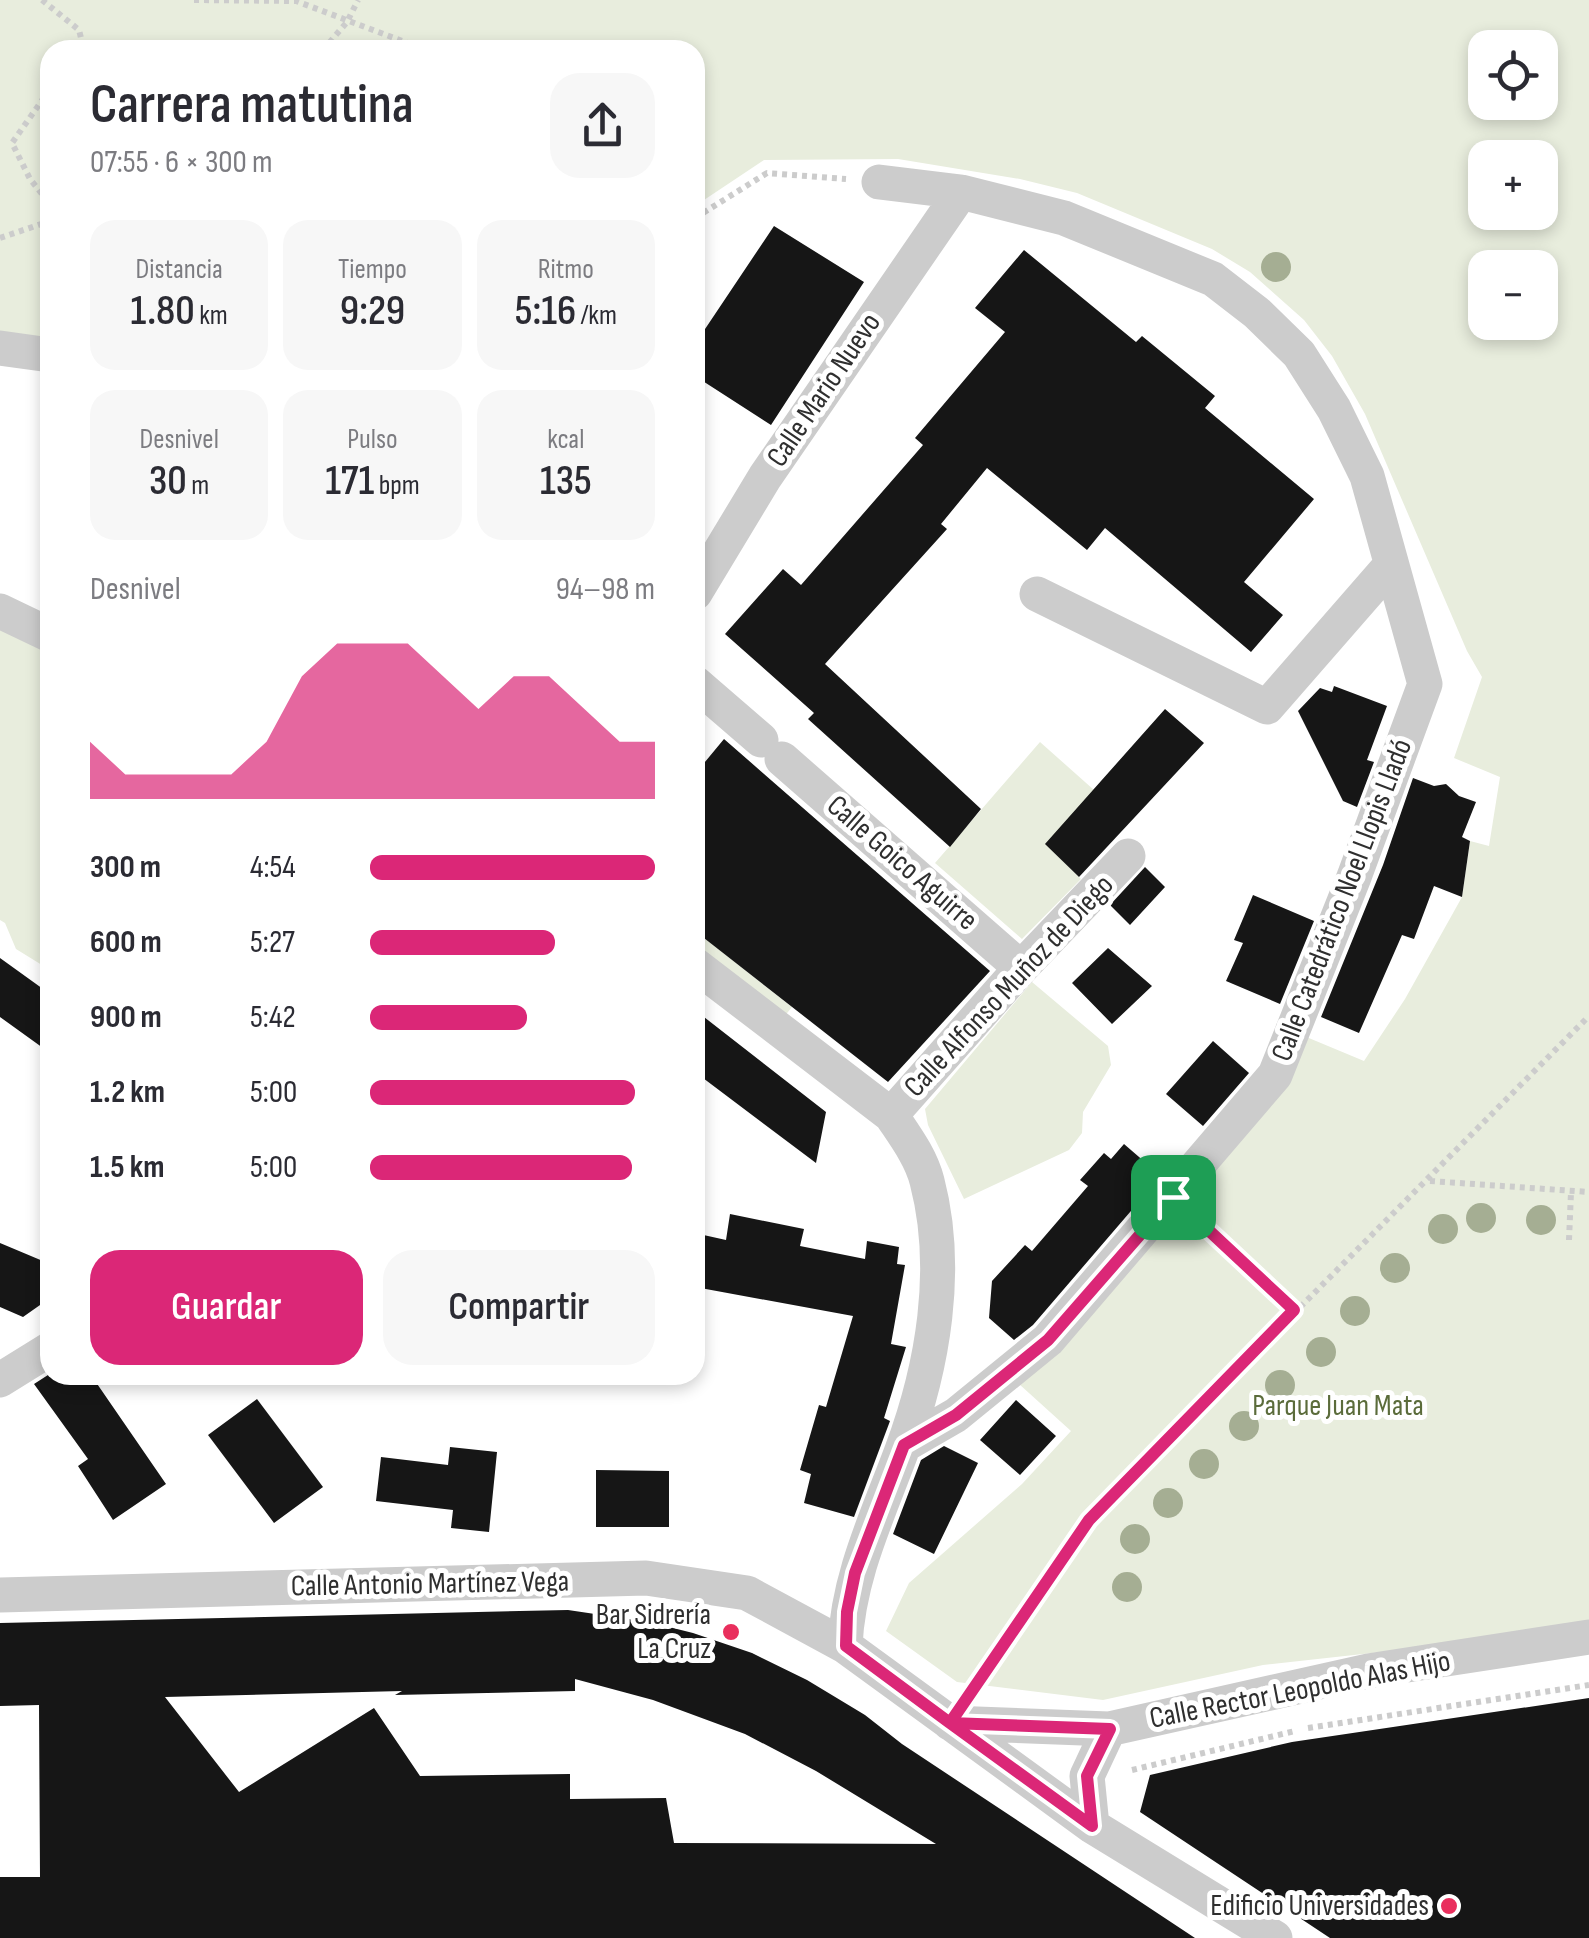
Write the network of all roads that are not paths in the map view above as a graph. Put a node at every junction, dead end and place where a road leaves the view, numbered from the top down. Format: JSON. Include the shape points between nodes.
{"nodes":[{"id":1,"x":879,"y":182,"type":"road end"},
{"id":2,"x":962,"y":192,"type":"junction"},
{"id":3,"x":0,"y":348,"type":"edge"},
{"id":4,"x":40,"y":354,"type":"edge"},
{"id":5,"x":1390,"y":566,"type":"junction"},
{"id":6,"x":705,"y":576,"type":"edge"},
{"id":7,"x":1037,"y":594,"type":"dead end"},
{"id":8,"x":0,"y":611,"type":"edge"},
{"id":9,"x":40,"y":630,"type":"edge"},
{"id":10,"x":705,"y":692,"type":"edge"},
{"id":11,"x":1128,"y":856,"type":"dead end"},
{"id":12,"x":1021,"y":968,"type":"junction"},
{"id":13,"x":705,"y":973,"type":"edge"},
{"id":14,"x":890,"y":1115,"type":"junction"},
{"id":15,"x":40,"y":1355,"type":"edge"},
{"id":16,"x":0,"y":1380,"type":"edge"},
{"id":17,"x":904,"y":1445,"type":"junction"},
{"id":18,"x":0,"y":1595,"type":"edge"},
{"id":19,"x":1589,"y":1637,"type":"edge"},
{"id":20,"x":846,"y":1646,"type":"junction"},
{"id":21,"x":950,"y":1723,"type":"junction"},
{"id":22,"x":1110,"y":1729,"type":"junction"},
{"id":23,"x":1092,"y":1826,"type":"junction"},
{"id":24,"x":1275,"y":1938,"type":"edge"}],
"edges":[{"from":1,"to":2,"type":"street","name":"Calle Catedrático Noel Llopis Lladó"},
{"from":2,"to":5,"type":"street","name":"Calle Catedrático Noel Llopis Lladó","via":[[1064,218],[1143,248],[1214,279],[1257,313],[1299,354],[1334,409],[1367,476]]},
{"from":2,"to":6,"type":"street","name":"Calle Mario Nuevo","via":[[765,477]]},
{"from":3,"to":4,"type":"street"},
{"from":5,"to":7,"type":"street","via":[[1267,707]]},
{"from":5,"to":17,"type":"street","name":"Calle Catedrático Noel Llopis Lladó","via":[[1425,684],[1274,1074],[1048,1340],[956,1415]]},
{"from":8,"to":9,"type":"street"},
{"from":10,"to":12,"type":"street","name":"Calle Goico Aguirre"},
{"from":11,"to":12,"type":"street","name":"Calle Alfonso Muñoz de Diego"},
{"from":12,"to":14,"type":"street","name":"Calle Alfonso Muñoz de Diego"},
{"from":13,"to":14,"type":"street"},
{"from":14,"to":17,"type":"street","via":[[927,1180],[936,1236],[933,1330]]},
{"from":15,"to":16,"type":"street"},
{"from":17,"to":20,"type":"street","via":[[855,1573]]},
{"from":18,"to":20,"type":"street","name":"Calle Antonio Martínez Vega","via":[[646,1578],[747,1593]]},
{"from":19,"to":22,"type":"street","name":"Calle Rector Leopoldo Alas Hijo","via":[[1368,1671]]},
{"from":20,"to":21,"type":"street","name":"Calle Antonio Martínez Vega"},
{"from":21,"to":22,"type":"street","name":"Calle Rector Leopoldo Alas Hijo"},
{"from":21,"to":23,"type":"street","name":"Calle Antonio Martínez Vega"},
{"from":22,"to":23,"type":"street","via":[[1087,1776]]},
{"from":23,"to":24,"type":"street","name":"Calle Antonio Martínez Vega"}]}
